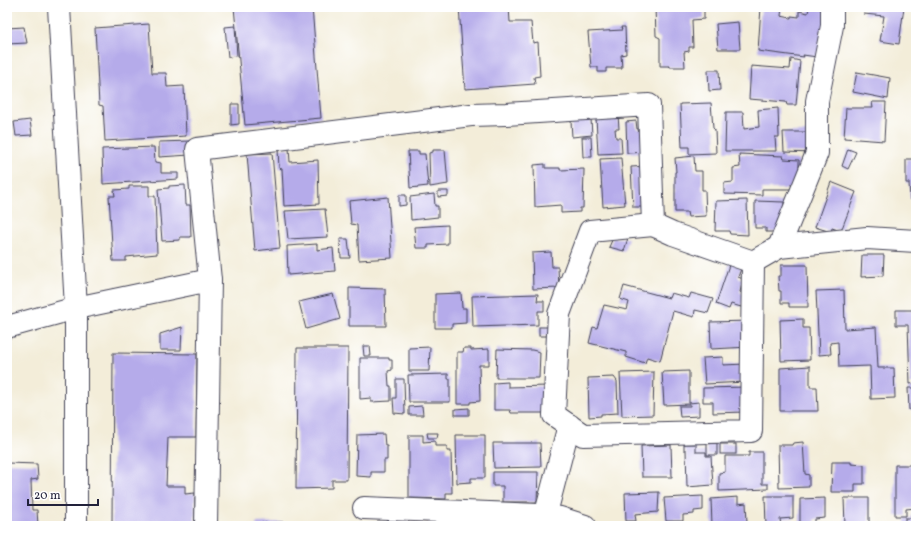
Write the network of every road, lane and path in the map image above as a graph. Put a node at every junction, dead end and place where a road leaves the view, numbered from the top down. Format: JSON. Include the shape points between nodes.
{"nodes":[{"id":1,"x":59,"y":7,"type":"edge"},
{"id":2,"x":832,"y":7,"type":"edge"},
{"id":3,"x":653,"y":225,"type":"junction"},
{"id":4,"x":916,"y":240,"type":"edge"},
{"id":5,"x":778,"y":247,"type":"junction"},
{"id":6,"x":753,"y":262,"type":"junction"},
{"id":7,"x":210,"y":280,"type":"junction"},
{"id":8,"x":76,"y":308,"type":"junction"},
{"id":9,"x":7,"y":328,"type":"edge"},
{"id":10,"x":568,"y":425,"type":"junction"},
{"id":11,"x":364,"y":508,"type":"dead end"},
{"id":12,"x":555,"y":520,"type":"edge"},
{"id":13,"x":76,"y":526,"type":"edge"},
{"id":14,"x":206,"y":526,"type":"edge"},
{"id":15,"x":585,"y":526,"type":"edge"}],
"edges":[{"from":1,"to":8,"type":"street"},
{"from":2,"to":5,"type":"street","via":[[832,26],[817,101],[817,153]]},
{"from":3,"to":6,"type":"street"},
{"from":3,"to":7,"type":"street","via":[[649,105],[471,115],[197,149]]},
{"from":3,"to":10,"type":"street","via":[[590,231],[559,314],[554,415]]},
{"from":4,"to":5,"type":"street","via":[[867,238]]},
{"from":5,"to":6,"type":"street"},
{"from":6,"to":10,"type":"street","via":[[751,431],[583,435]]},
{"from":7,"to":8,"type":"street"},
{"from":7,"to":14,"type":"street"},
{"from":8,"to":9,"type":"street"},
{"from":8,"to":13,"type":"street"},
{"from":10,"to":12,"type":"street"},
{"from":11,"to":12,"type":"street"},
{"from":12,"to":15,"type":"street"}]}
